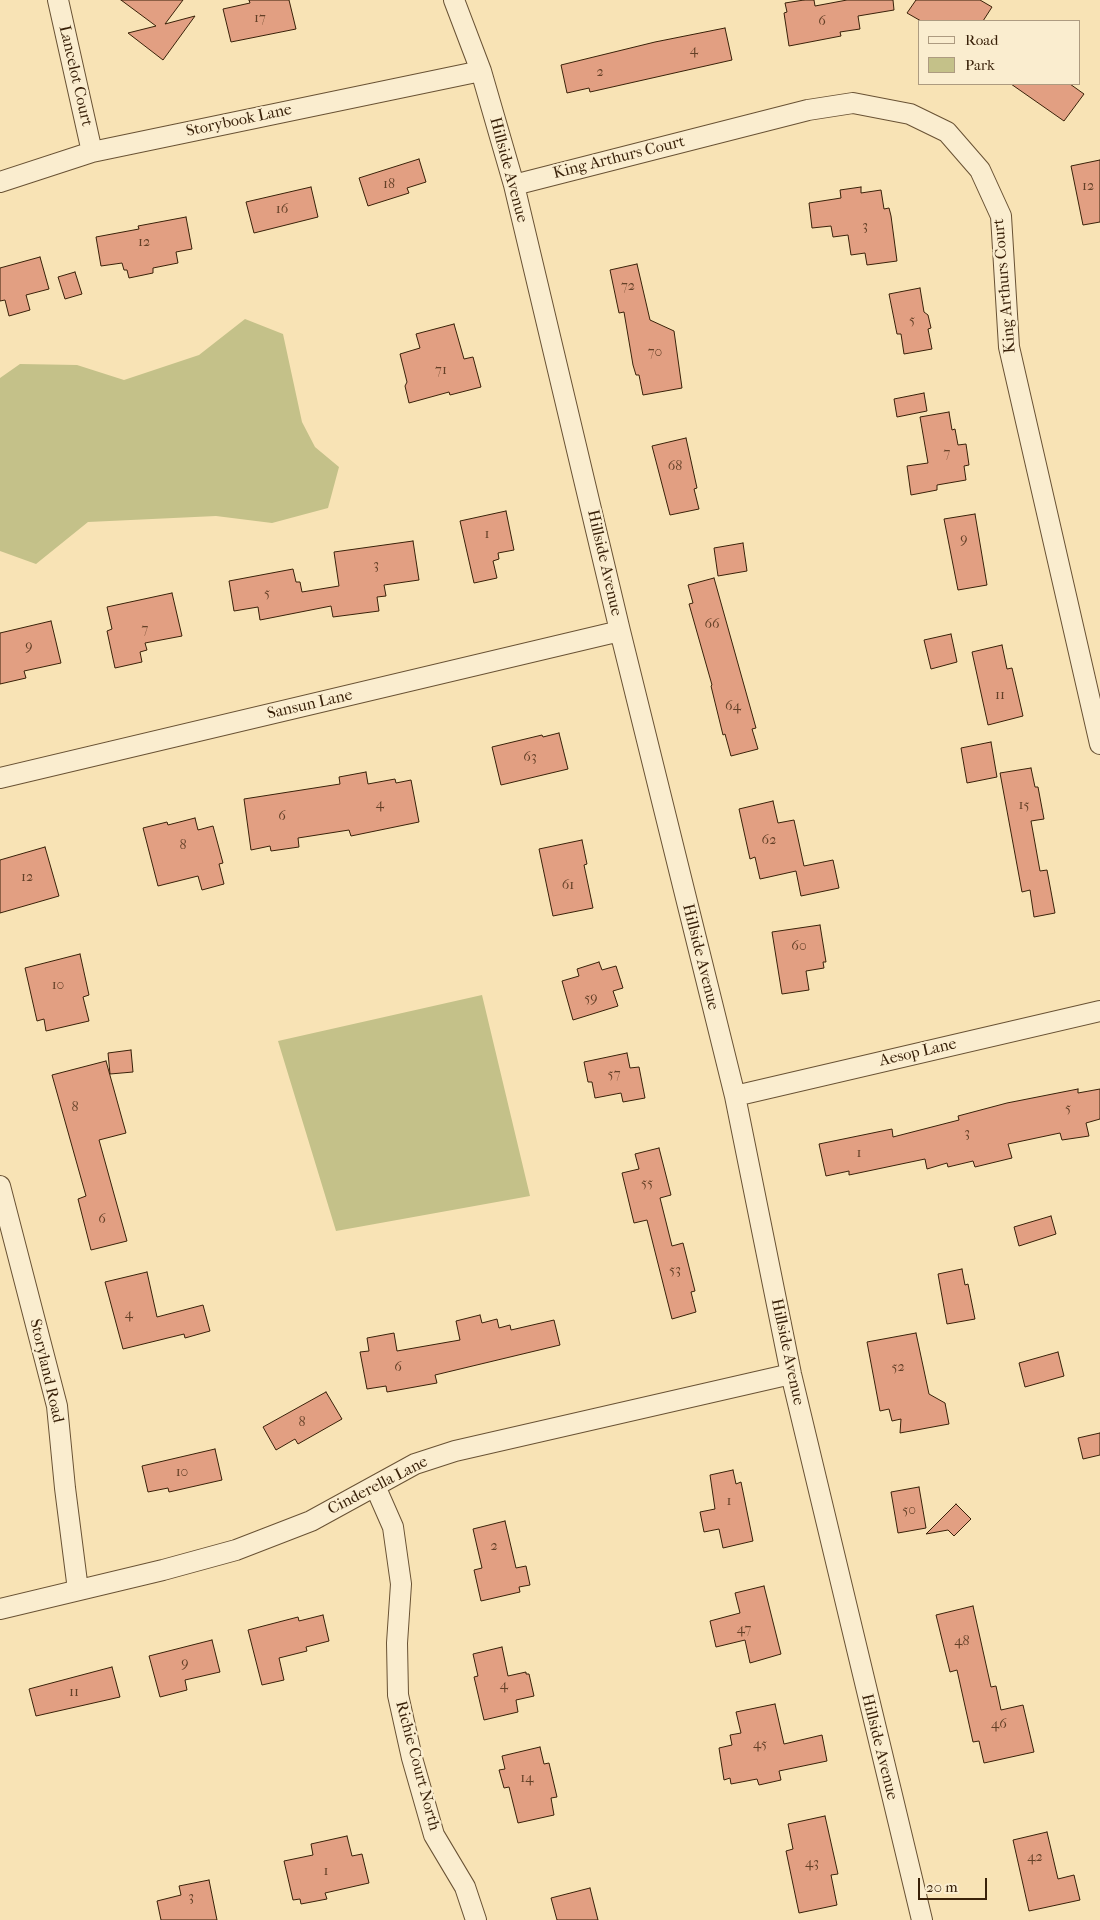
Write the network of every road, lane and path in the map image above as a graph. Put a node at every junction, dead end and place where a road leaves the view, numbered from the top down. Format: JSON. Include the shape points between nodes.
{"nodes":[{"id":1,"x":58,"y":0,"type":"edge"},
{"id":2,"x":454,"y":0,"type":"edge"},
{"id":3,"x":481,"y":71,"type":"junction"},
{"id":4,"x":92,"y":152,"type":"junction"},
{"id":5,"x":0,"y":182,"type":"edge"},
{"id":6,"x":514,"y":185,"type":"junction"},
{"id":7,"x":620,"y":631,"type":"junction"},
{"id":8,"x":1100,"y":744,"type":"edge"},
{"id":9,"x":0,"y":778,"type":"edge"},
{"id":10,"x":1100,"y":1011,"type":"edge"},
{"id":11,"x":735,"y":1096,"type":"junction"},
{"id":12,"x":0,"y":1186,"type":"edge"},
{"id":13,"x":791,"y":1374,"type":"junction"},
{"id":14,"x":375,"y":1486,"type":"junction"},
{"id":15,"x":78,"y":1590,"type":"junction"},
{"id":16,"x":0,"y":1609,"type":"edge"},
{"id":17,"x":476,"y":1920,"type":"edge"},
{"id":18,"x":922,"y":1920,"type":"edge"}],
"edges":[{"from":1,"to":4,"type":"street","name":"Lancelot Court"},
{"from":2,"to":3,"type":"street","name":"Hillside Avenue"},
{"from":3,"to":4,"type":"street","name":"Storybook Lane"},
{"from":3,"to":6,"type":"street","name":"Hillside Avenue"},
{"from":4,"to":5,"type":"street","name":"Storybook Lane"},
{"from":6,"to":7,"type":"street","name":"Hillside Avenue"},
{"from":6,"to":8,"type":"street","name":"King Arthurs Court","via":[[808,110],[853,103],[910,114],[947,132],[980,170],[1001,216],[1009,347]]},
{"from":7,"to":9,"type":"street","name":"Sansun Lane"},
{"from":7,"to":11,"type":"street","name":"Hillside Avenue"},
{"from":10,"to":11,"type":"street","name":"Aesop Lane"},
{"from":11,"to":13,"type":"street","name":"Hillside Avenue"},
{"from":12,"to":15,"type":"street","name":"Storyland Road","via":[[57,1406]]},
{"from":13,"to":14,"type":"street","name":"Cinderella Lane","via":[[455,1450],[415,1464]]},
{"from":13,"to":18,"type":"street","name":"Hillside Avenue"},
{"from":14,"to":15,"type":"street","name":"Cinderella Lane","via":[[311,1521],[236,1550]]},
{"from":14,"to":17,"type":"street","name":"Richie Court North","via":[[392,1527],[401,1584],[398,1695],[412,1758],[434,1836],[465,1887]]},
{"from":15,"to":16,"type":"street","name":"Cinderella Lane"}]}
